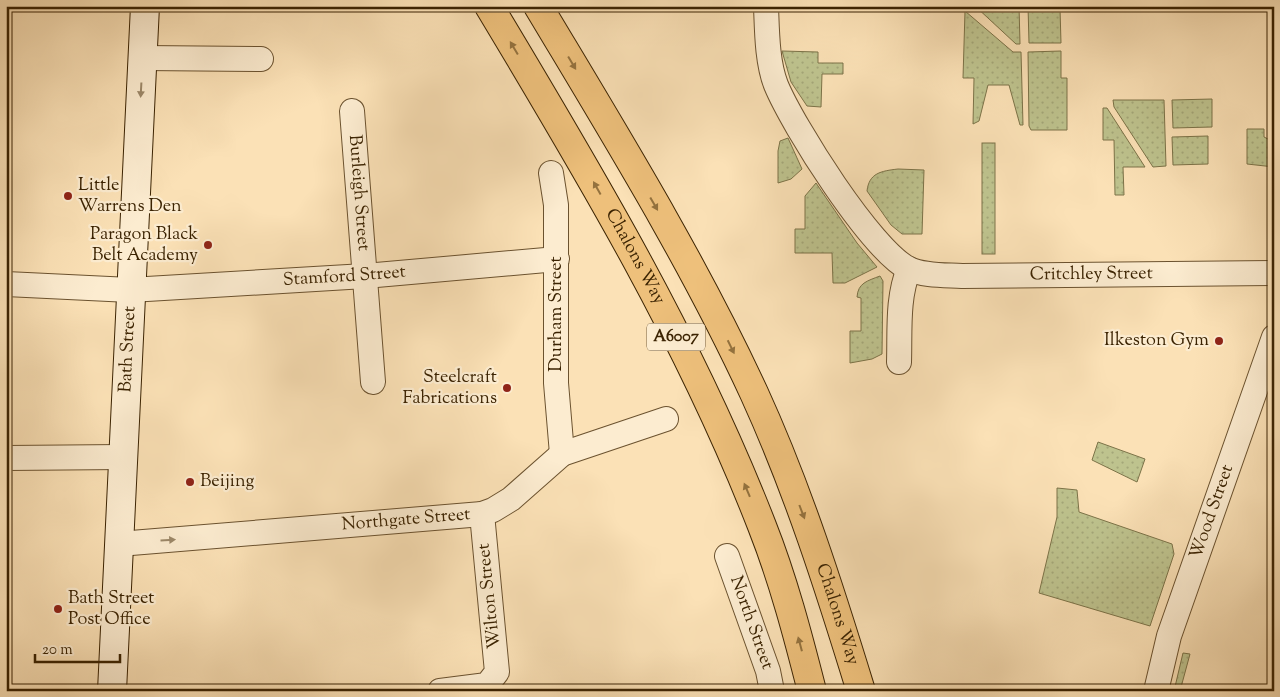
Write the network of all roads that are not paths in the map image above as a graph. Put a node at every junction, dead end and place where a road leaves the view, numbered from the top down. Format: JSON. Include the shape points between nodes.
{"nodes":[{"id":1,"x":146,"y":6,"type":"edge"},
{"id":2,"x":489,"y":6,"type":"edge"},
{"id":3,"x":538,"y":6,"type":"edge"},
{"id":4,"x":766,"y":6,"type":"edge"},
{"id":5,"x":143,"y":58,"type":"junction"},
{"id":6,"x":262,"y":59,"type":"dead end"},
{"id":7,"x":352,"y":111,"type":"dead end"},
{"id":8,"x":551,"y":173,"type":"dead end"},
{"id":9,"x":557,"y":259,"type":"junction"},
{"id":10,"x":909,"y":268,"type":"junction"},
{"id":11,"x":1274,"y":273,"type":"edge"},
{"id":12,"x":366,"y":276,"type":"junction"},
{"id":13,"x":6,"y":284,"type":"edge"},
{"id":14,"x":130,"y":290,"type":"junction"},
{"id":15,"x":1274,"y":337,"type":"edge"},
{"id":16,"x":899,"y":362,"type":"dead end"},
{"id":17,"x":373,"y":382,"type":"dead end"},
{"id":18,"x":666,"y":419,"type":"dead end"},
{"id":19,"x":562,"y":454,"type":"junction"},
{"id":20,"x":123,"y":457,"type":"junction"},
{"id":21,"x":6,"y":458,"type":"edge"},
{"id":22,"x":482,"y":514,"type":"junction"},
{"id":23,"x":119,"y":544,"type":"junction"},
{"id":24,"x":727,"y":556,"type":"dead end"},
{"id":25,"x":112,"y":691,"type":"edge"},
{"id":26,"x":440,"y":691,"type":"edge"},
{"id":27,"x":772,"y":691,"type":"edge"},
{"id":28,"x":812,"y":691,"type":"edge"},
{"id":29,"x":860,"y":691,"type":"edge"},
{"id":30,"x":1156,"y":691,"type":"edge"}],
"edges":[{"from":1,"to":5,"type":"street","name":"Bath Street"},
{"from":28,"to":2,"type":"main road","name":"Chalons Way","number":"A6007","one_way":true,"via":[[763,527],[712,409],[659,300],[581,158]]},
{"from":3,"to":29,"type":"main road","name":"Chalons Way","number":"A6007","one_way":true,"via":[[701,286],[754,393],[818,552]]},
{"from":4,"to":10,"type":"street","name":"Critchley Street","via":[[776,85],[800,129],[867,230]]},
{"from":5,"to":6,"type":"street"},
{"from":5,"to":14,"type":"street","name":"Bath Street","one_way":true},
{"from":7,"to":12,"type":"street","name":"Burleigh Street"},
{"from":8,"to":9,"type":"street","name":"Durham Street","via":[[556,205]]},
{"from":9,"to":12,"type":"street","name":"Stamford Street"},
{"from":9,"to":19,"type":"street","name":"Durham Street","via":[[556,383]]},
{"from":10,"to":11,"type":"street","name":"Critchley Street","via":[[962,276]]},
{"from":10,"to":16,"type":"street","via":[[901,300]]},
{"from":12,"to":14,"type":"street","name":"Stamford Street"},
{"from":12,"to":17,"type":"street","name":"Burleigh Street"},
{"from":13,"to":14,"type":"street","name":"Stamford Street"},
{"from":14,"to":20,"type":"street","name":"Bath Street"},
{"from":15,"to":30,"type":"street","name":"Wood Street","via":[[1169,636]]},
{"from":18,"to":19,"type":"street","name":"Northgate Street"},
{"from":19,"to":22,"type":"street","name":"Northgate Street","via":[[511,499]]},
{"from":20,"to":21,"type":"street"},
{"from":20,"to":23,"type":"street","name":"Bath Street"},
{"from":23,"to":22,"type":"street","name":"Northgate Street","one_way":true},
{"from":22,"to":26,"type":"street","name":"Wilton Street","via":[[498,667],[495,677],[487,685]]},
{"from":23,"to":25,"type":"street","name":"Bath Street"},
{"from":24,"to":27,"type":"street","name":"North Street","via":[[768,671]]}]}
